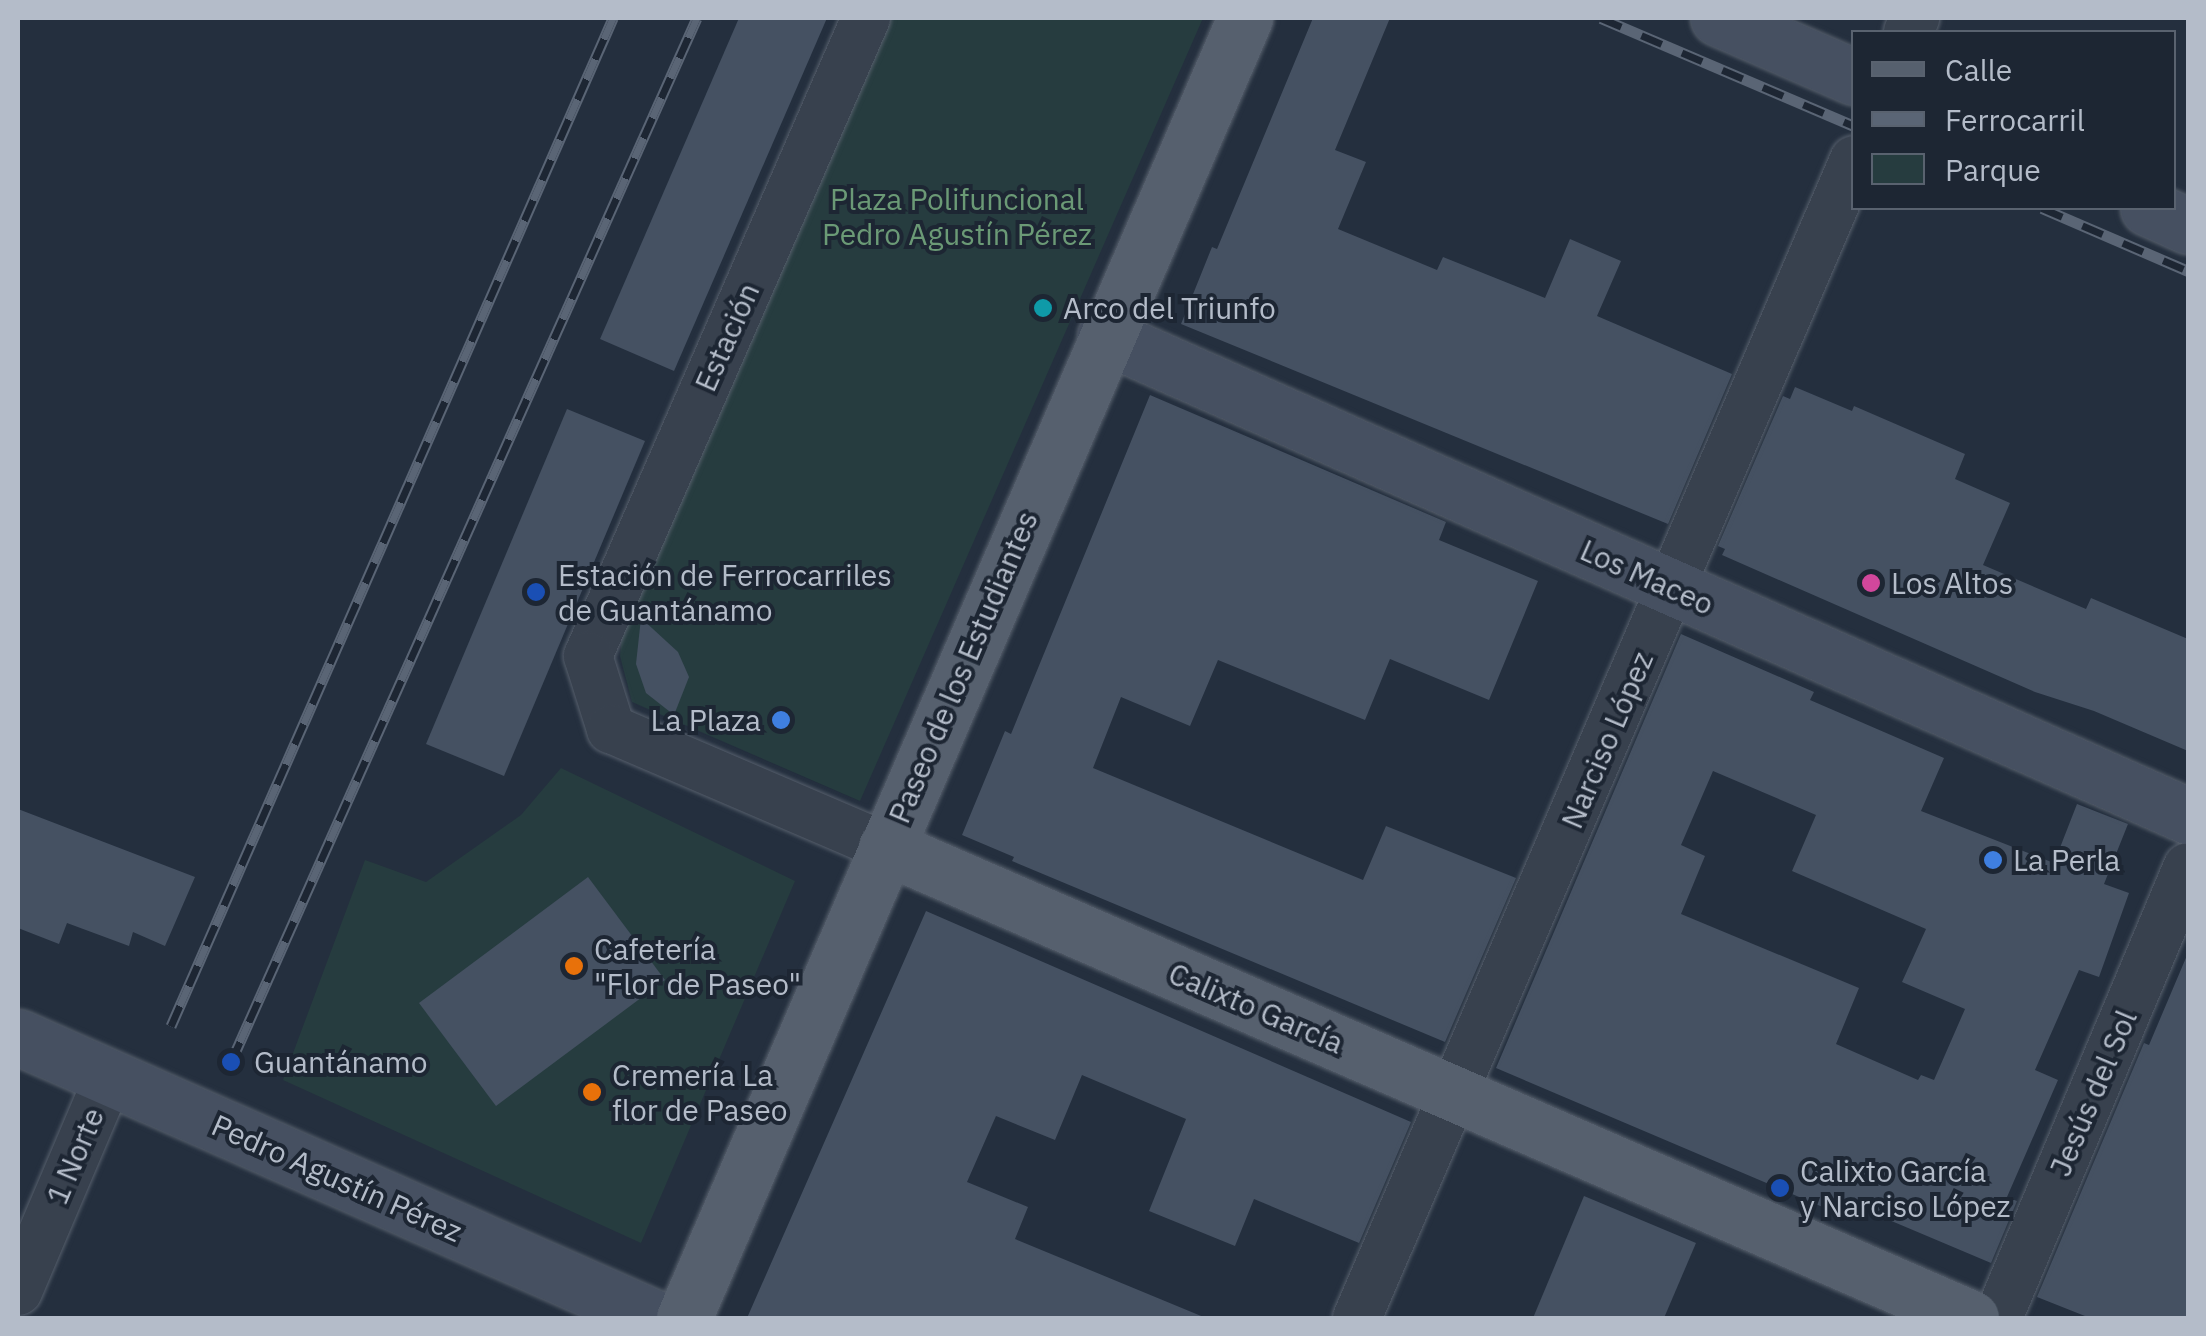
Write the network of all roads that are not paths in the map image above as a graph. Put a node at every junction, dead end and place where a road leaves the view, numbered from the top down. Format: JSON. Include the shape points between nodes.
{"nodes":[{"id":1,"x":866,"y":18,"type":"edge"},
{"id":2,"x":1244,"y":18,"type":"edge"},
{"id":3,"x":1718,"y":18,"type":"edge"},
{"id":4,"x":1851,"y":76,"type":"edge"},
{"id":5,"x":1851,"y":167,"type":"edge"},
{"id":6,"x":2152,"y":210,"type":"edge"},
{"id":7,"x":2188,"y":226,"type":"edge"},
{"id":8,"x":1105,"y":336,"type":"junction"},
{"id":9,"x":1672,"y":588,"type":"junction"},
{"id":10,"x":588,"y":656,"type":"joint"},
{"id":11,"x":2188,"y":816,"type":"edge"},
{"id":12,"x":886,"y":847,"type":"junction"},
{"id":13,"x":2188,"y":867,"type":"edge"},
{"id":14,"x":18,"y":1037,"type":"edge"},
{"id":15,"x":109,"y":1077,"type":"junction"},
{"id":16,"x":1454,"y":1094,"type":"junction"},
{"id":17,"x":18,"y":1291,"type":"edge"},
{"id":18,"x":655,"y":1318,"type":"edge"},
{"id":19,"x":684,"y":1318,"type":"edge"},
{"id":20,"x":1357,"y":1318,"type":"edge"},
{"id":21,"x":1971,"y":1318,"type":"edge"},
{"id":22,"x":1998,"y":1318,"type":"edge"}],
"edges":[{"from":1,"to":10,"type":"street","name":"Estación"},
{"from":2,"to":8,"type":"main road","name":"Paseo de los Estudiantes"},
{"from":3,"to":4,"type":"street"},
{"from":5,"to":9,"type":"street","name":"Narciso López"},
{"from":6,"to":7,"type":"street"},
{"from":8,"to":9,"type":"street","name":"Los Maceo"},
{"from":8,"to":12,"type":"main road","name":"Paseo de los Estudiantes"},
{"from":9,"to":11,"type":"street","name":"Los Maceo"},
{"from":9,"to":16,"type":"street","name":"Narciso López"},
{"from":10,"to":12,"type":"street","name":"Calixto García","via":[[611,729]]},
{"from":12,"to":16,"type":"main road","name":"Calixto García"},
{"from":12,"to":19,"type":"main road","name":"Paseo de los Estudiantes"},
{"from":13,"to":22,"type":"street","name":"Jesús del Sol"},
{"from":14,"to":15,"type":"street","name":"Pedro Agustín Pérez"},
{"from":15,"to":17,"type":"street","name":"1 Norte"},
{"from":15,"to":18,"type":"street","name":"Pedro Agustín Pérez"},
{"from":16,"to":20,"type":"street","name":"Narciso López"},
{"from":16,"to":21,"type":"main road","name":"Calixto García"}]}
